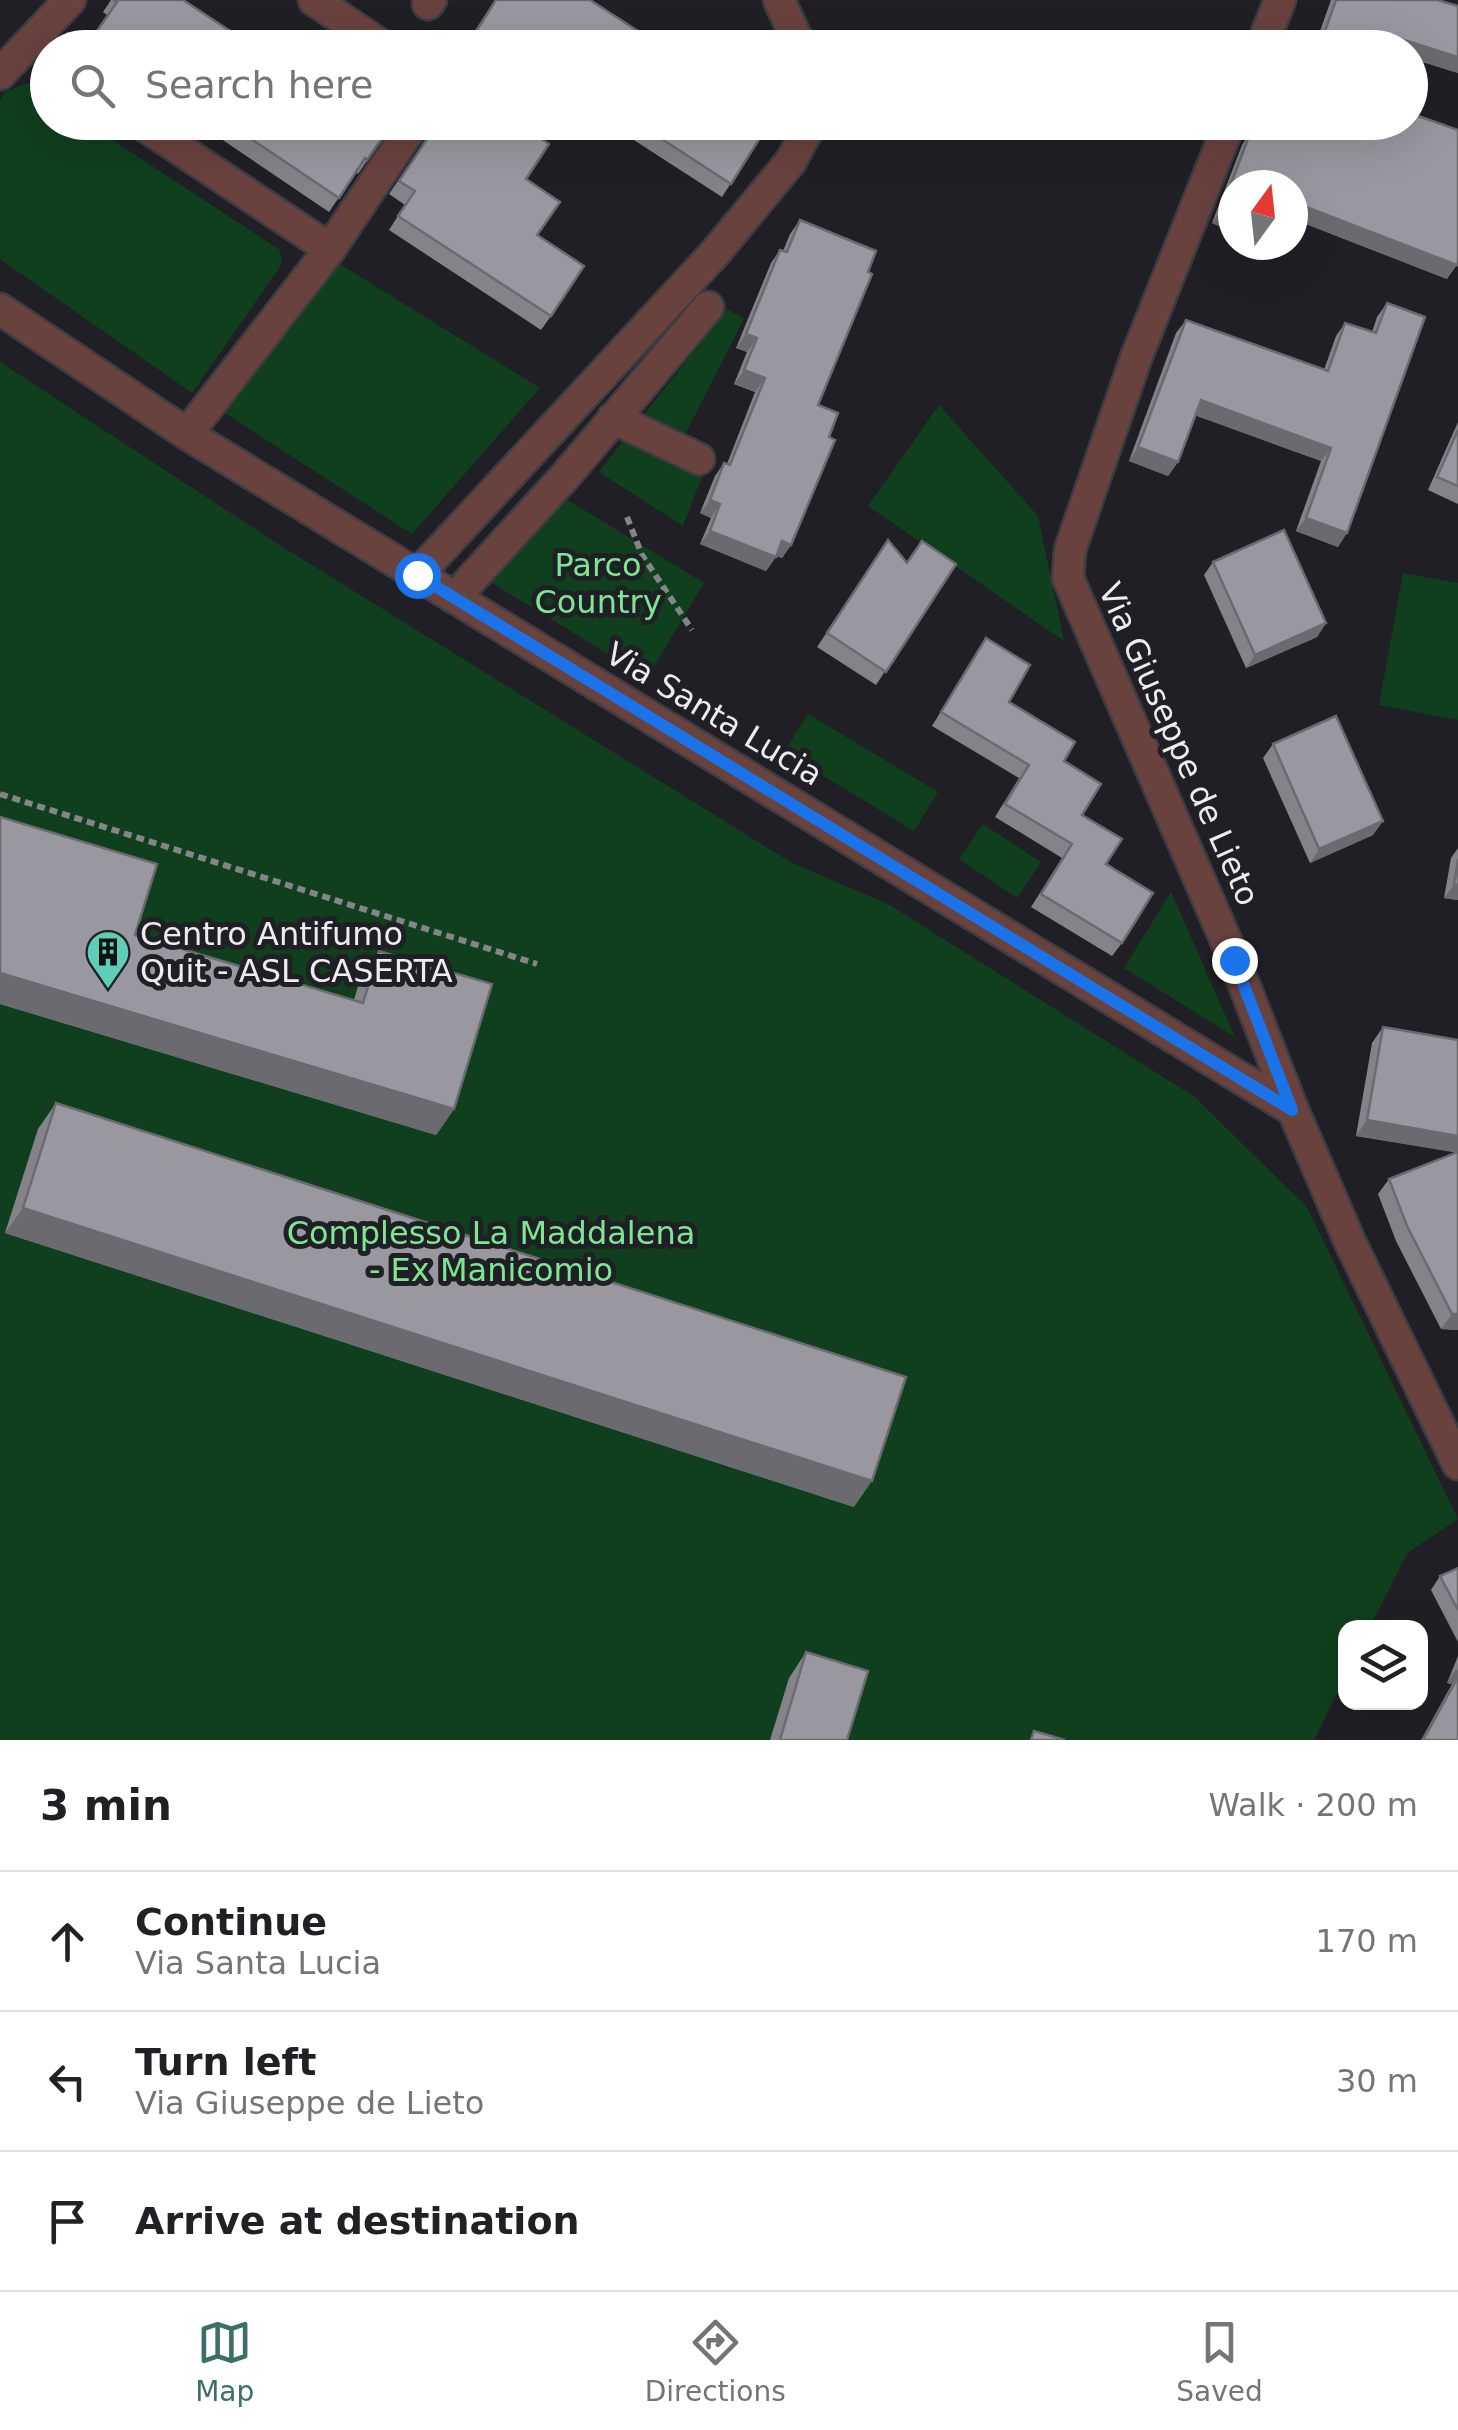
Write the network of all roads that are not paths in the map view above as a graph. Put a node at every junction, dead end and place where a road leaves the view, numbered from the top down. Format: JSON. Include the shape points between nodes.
{"nodes":[{"id":1,"x":70,"y":0,"type":"edge"},
{"id":2,"x":314,"y":0,"type":"edge"},
{"id":3,"x":779,"y":0,"type":"edge"},
{"id":4,"x":1280,"y":0,"type":"edge"},
{"id":5,"x":52,"y":30,"type":"edge"},
{"id":6,"x":358,"y":30,"type":"edge"},
{"id":7,"x":793,"y":30,"type":"edge"},
{"id":8,"x":1268,"y":30,"type":"edge"},
{"id":9,"x":30,"y":58,"type":"edge"},
{"id":10,"x":0,"y":74,"type":"edge"},
{"id":11,"x":166,"y":140,"type":"edge"},
{"id":12,"x":403,"y":140,"type":"edge"},
{"id":13,"x":802,"y":140,"type":"edge"},
{"id":14,"x":1223,"y":140,"type":"edge"},
{"id":15,"x":330,"y":249,"type":"junction"},
{"id":16,"x":708,"y":307,"type":"dead end"},
{"id":17,"x":0,"y":309,"type":"edge"},
{"id":18,"x":613,"y":418,"type":"junction"},
{"id":19,"x":187,"y":434,"type":"junction"},
{"id":20,"x":699,"y":459,"type":"dead end"},
{"id":21,"x":417,"y":575,"type":"junction"},
{"id":22,"x":467,"y":584,"type":"dead end"},
{"id":23,"x":1292,"y":1110,"type":"junction"},
{"id":24,"x":1458,"y":1464,"type":"edge"}],
"edges":[{"from":1,"to":5,"type":"street"},
{"from":2,"to":6,"type":"street"},
{"from":3,"to":7,"type":"street"},
{"from":4,"to":8,"type":"street"},
{"from":9,"to":10,"type":"street"},
{"from":11,"to":15,"type":"street"},
{"from":12,"to":15,"type":"street"},
{"from":13,"to":21,"type":"street","via":[[715,253]]},
{"from":14,"to":23,"type":"street","name":"Via Giuseppe de Lieto","via":[[1136,358],[1070,550],[1068,578]]},
{"from":15,"to":19,"type":"street"},
{"from":16,"to":18,"type":"street"},
{"from":17,"to":19,"type":"street","name":"Via Santa Lucia"},
{"from":18,"to":20,"type":"street"},
{"from":18,"to":22,"type":"street"},
{"from":19,"to":21,"type":"street","name":"Via Santa Lucia"},
{"from":21,"to":23,"type":"street","name":"Via Santa Lucia"},
{"from":23,"to":24,"type":"street","name":"Via Giuseppe de Lieto"}]}
